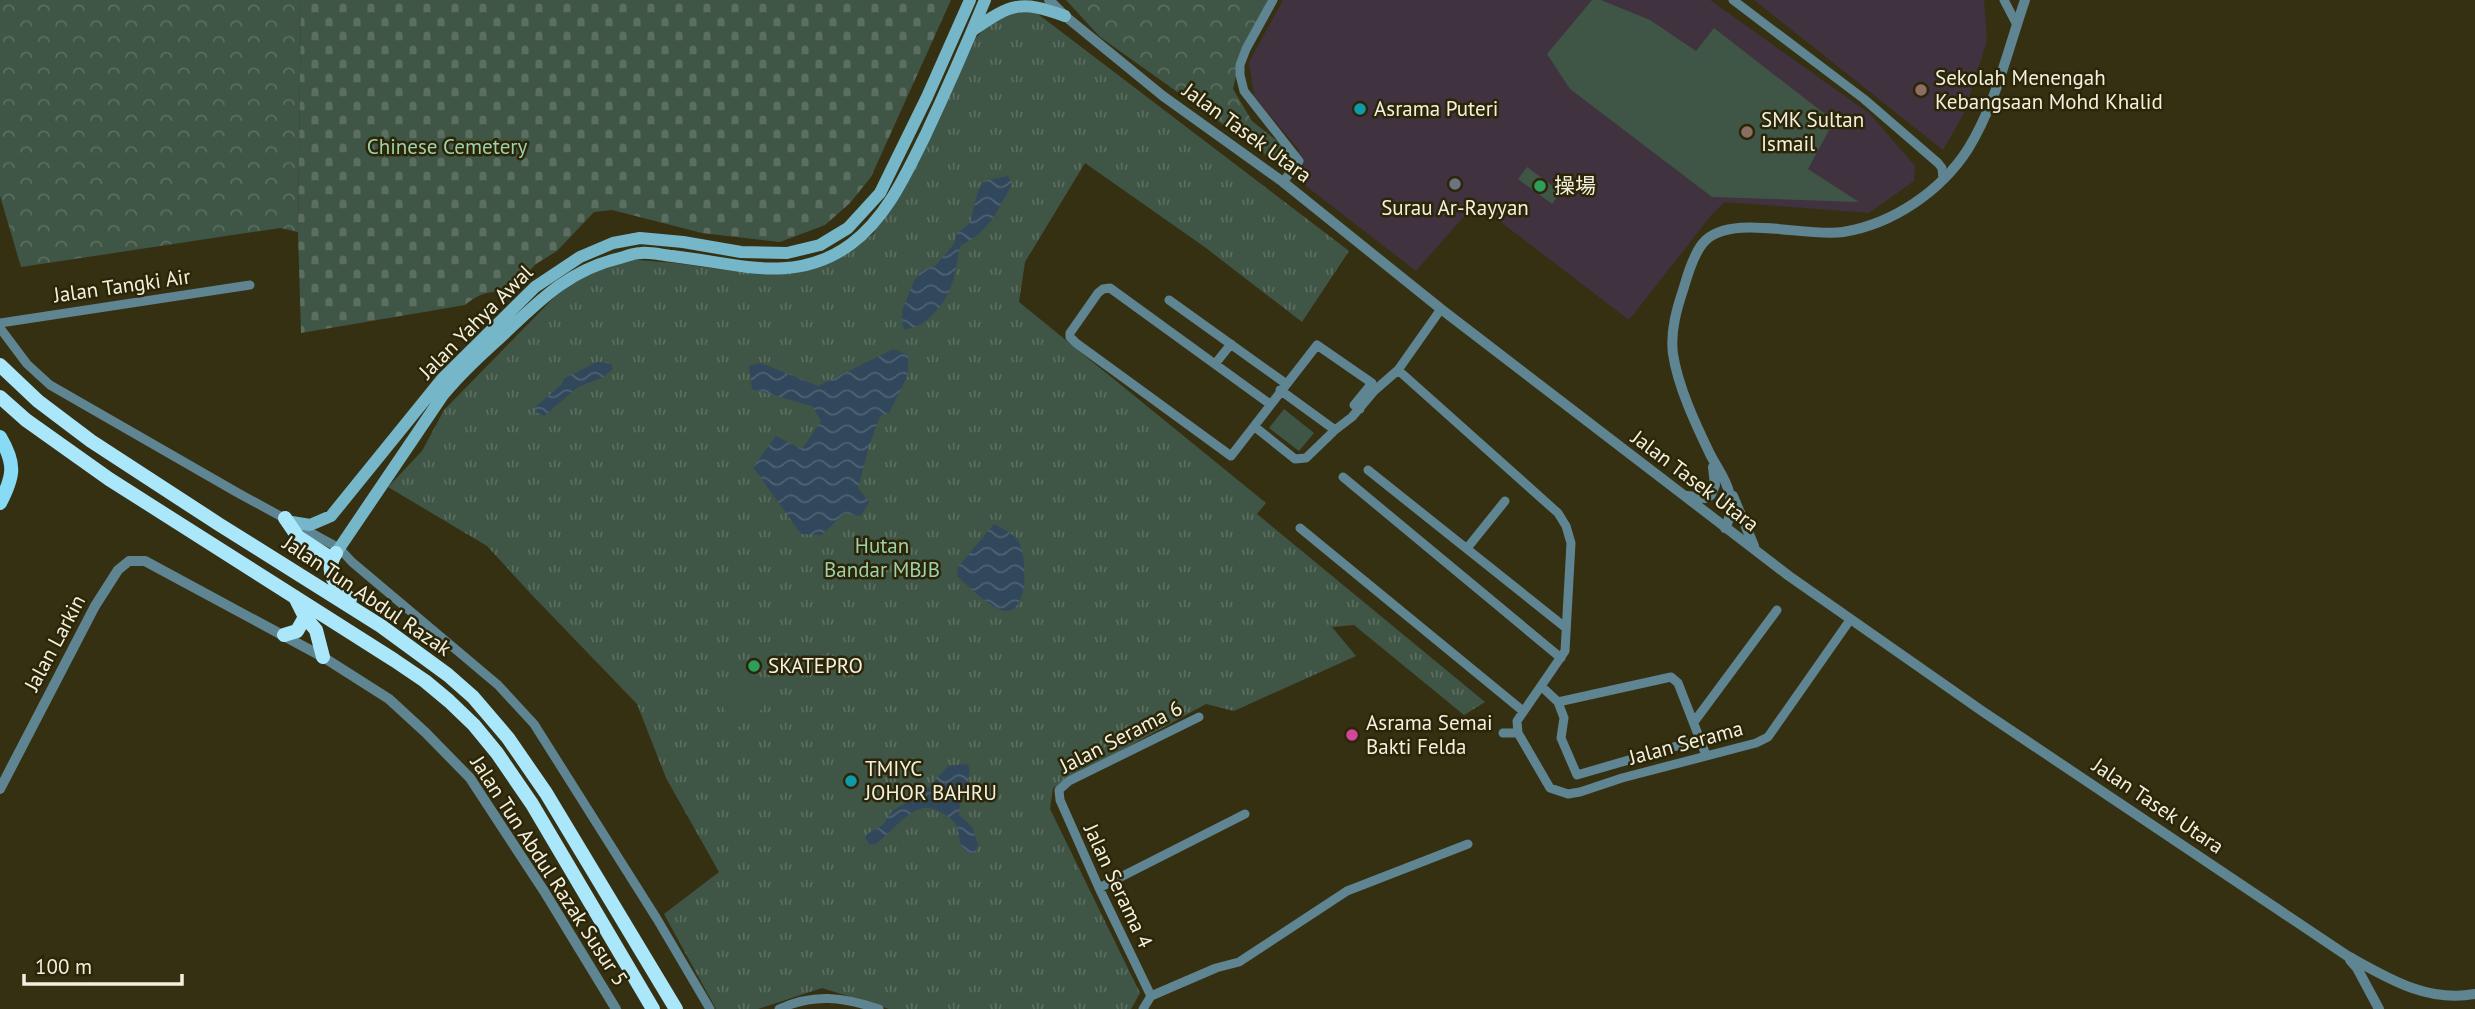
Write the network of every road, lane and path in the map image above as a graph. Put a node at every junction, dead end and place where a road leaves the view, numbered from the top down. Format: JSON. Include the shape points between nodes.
{"nodes":[{"id":1,"x":970,"y":0,"type":"edge"},
{"id":2,"x":985,"y":0,"type":"edge"},
{"id":3,"x":1049,"y":0,"type":"edge"},
{"id":4,"x":1273,"y":0,"type":"edge"},
{"id":5,"x":1733,"y":0,"type":"edge"},
{"id":6,"x":2004,"y":0,"type":"edge"},
{"id":7,"x":2025,"y":0,"type":"edge"},
{"id":8,"x":1065,"y":16,"type":"junction"},
{"id":9,"x":2017,"y":25,"type":"junction"},
{"id":10,"x":973,"y":30,"type":"junction"},
{"id":11,"x":1942,"y":179,"type":"junction"},
{"id":12,"x":1283,"y":182,"type":"junction"},
{"id":13,"x":250,"y":285,"type":"dead end"},
{"id":14,"x":1169,"y":300,"type":"dead end"},
{"id":15,"x":1441,"y":309,"type":"junction"},
{"id":16,"x":0,"y":325,"type":"edge"},
{"id":17,"x":1231,"y":344,"type":"junction"},
{"id":18,"x":1215,"y":364,"type":"junction"},
{"id":19,"x":0,"y":365,"type":"edge"},
{"id":20,"x":1398,"y":370,"type":"junction"},
{"id":21,"x":1283,"y":386,"type":"junction"},
{"id":22,"x":0,"y":397,"type":"edge"},
{"id":23,"x":1270,"y":404,"type":"junction"},
{"id":24,"x":1360,"y":409,"type":"junction"},
{"id":25,"x":1255,"y":427,"type":"junction"},
{"id":26,"x":1335,"y":430,"type":"junction"},
{"id":27,"x":0,"y":437,"type":"edge"},
{"id":28,"x":1713,"y":459,"type":"junction"},
{"id":29,"x":1368,"y":470,"type":"dead end"},
{"id":30,"x":1343,"y":477,"type":"dead end"},
{"id":31,"x":1721,"y":477,"type":"junction"},
{"id":32,"x":1684,"y":496,"type":"junction"},
{"id":33,"x":1505,"y":501,"type":"dead end"},
{"id":34,"x":0,"y":503,"type":"edge"},
{"id":35,"x":289,"y":520,"type":"junction"},
{"id":36,"x":1300,"y":528,"type":"dead end"},
{"id":37,"x":1726,"y":528,"type":"junction"},
{"id":38,"x":1468,"y":547,"type":"junction"},
{"id":39,"x":1757,"y":551,"type":"junction"},
{"id":40,"x":336,"y":553,"type":"junction"},
{"id":41,"x":130,"y":561,"type":"joint"},
{"id":42,"x":294,"y":595,"type":"junction"},
{"id":43,"x":1777,"y":610,"type":"dead end"},
{"id":44,"x":305,"y":617,"type":"junction"},
{"id":45,"x":1850,"y":620,"type":"junction"},
{"id":46,"x":381,"y":626,"type":"junction"},
{"id":47,"x":1566,"y":628,"type":"junction"},
{"id":48,"x":284,"y":635,"type":"junction"},
{"id":49,"x":323,"y":657,"type":"junction"},
{"id":50,"x":1561,"y":658,"type":"junction"},
{"id":51,"x":1544,"y":689,"type":"junction"},
{"id":52,"x":1558,"y":702,"type":"junction"},
{"id":53,"x":1522,"y":711,"type":"junction"},
{"id":54,"x":1199,"y":717,"type":"dead end"},
{"id":55,"x":1694,"y":722,"type":"junction"},
{"id":56,"x":1503,"y":733,"type":"dead end"},
{"id":57,"x":1518,"y":733,"type":"junction"},
{"id":58,"x":1703,"y":747,"type":"junction"},
{"id":59,"x":1059,"y":788,"type":"joint"},
{"id":60,"x":1,"y":790,"type":"edge"},
{"id":61,"x":1245,"y":814,"type":"dead end"},
{"id":62,"x":1468,"y":844,"type":"dead end"},
{"id":63,"x":1099,"y":888,"type":"junction"},
{"id":64,"x":2346,"y":955,"type":"junction"},
{"id":65,"x":2475,"y":994,"type":"edge"},
{"id":66,"x":1151,"y":996,"type":"junction"},
{"id":67,"x":808,"y":999,"type":"junction"},
{"id":68,"x":616,"y":1009,"type":"edge"},
{"id":69,"x":653,"y":1009,"type":"edge"},
{"id":70,"x":676,"y":1009,"type":"edge"},
{"id":71,"x":710,"y":1009,"type":"edge"},
{"id":72,"x":779,"y":1009,"type":"edge"},
{"id":73,"x":810,"y":1009,"type":"edge"},
{"id":74,"x":879,"y":1009,"type":"edge"},
{"id":75,"x":1143,"y":1009,"type":"edge"},
{"id":76,"x":2379,"y":1009,"type":"edge"}],
"edges":[{"from":1,"to":35,"type":"main road","name":"Jalan Yahya Awal","via":[[880,193],[848,228],[820,246],[787,254],[640,238],[580,257],[544,279],[442,379],[331,516],[310,525]]},
{"from":2,"to":10,"type":"main road","name":"Jalan Yahya Awal"},
{"from":3,"to":8,"type":"street","name":"Jalan Tasek Utara"},
{"from":4,"to":12,"type":"street","via":[[1246,49],[1240,75],[1244,91],[1298,161]]},
{"from":5,"to":11,"type":"street","via":[[1864,99],[1938,163]]},
{"from":6,"to":9,"type":"street"},
{"from":7,"to":9,"type":"street"},
{"from":8,"to":10,"type":"main road","via":[[1040,5],[1013,5]]},
{"from":8,"to":12,"type":"street","name":"Jalan Tasek Utara","via":[[1163,96]]},
{"from":9,"to":11,"type":"street","via":[[1978,129]]},
{"from":10,"to":40,"type":"main road","name":"Jalan Yahya Awal","via":[[907,172],[883,212],[853,242],[812,265],[788,269],[742,268],[640,253],[574,274],[459,376]]},
{"from":11,"to":28,"type":"street","via":[[1907,207],[1864,227],[1841,232],[1735,229],[1703,243],[1685,282],[1672,336],[1673,356],[1688,405]]},
{"from":12,"to":15,"type":"street","name":"Jalan Tasek Utara"},
{"from":13,"to":16,"type":"street","name":"Jalan Tangki Air"},
{"from":14,"to":17,"type":"street"},
{"from":15,"to":20,"type":"street"},
{"from":15,"to":32,"type":"street","name":"Jalan Tasek Utara"},
{"from":16,"to":35,"type":"street","via":[[27,364],[50,385]]},
{"from":17,"to":18,"type":"street"},
{"from":17,"to":21,"type":"street"},
{"from":18,"to":23,"type":"street"},
{"from":18,"to":25,"type":"street","via":[[1107,287],[1069,335],[1231,456]]},
{"from":19,"to":46,"type":"highway","name":"Jalan Tun Abdul Razak","via":[[91,441]]},
{"from":20,"to":24,"type":"street"},
{"from":20,"to":47,"type":"street","via":[[1558,513],[1572,544]]},
{"from":21,"to":23,"type":"street"},
{"from":21,"to":24,"type":"street","via":[[1317,345],[1372,383],[1354,405]]},
{"from":21,"to":26,"type":"street"},
{"from":22,"to":42,"type":"highway","name":"Jalan Tun Abdul Razak","via":[[108,479]]},
{"from":23,"to":25,"type":"street"},
{"from":24,"to":26,"type":"street"},
{"from":25,"to":26,"type":"street","via":[[1298,460]]},
{"from":27,"to":34,"type":"main road","via":[[13,474]]},
{"from":28,"to":31,"type":"street"},
{"from":28,"to":32,"type":"street","via":[[1713,492],[1705,498]]},
{"from":29,"to":38,"type":"street"},
{"from":30,"to":50,"type":"street"},
{"from":31,"to":37,"type":"street","via":[[1731,506]]},
{"from":31,"to":39,"type":"street","via":[[1730,485]]},
{"from":32,"to":37,"type":"street","name":"Jalan Tasek Utara"},
{"from":33,"to":38,"type":"street"},
{"from":35,"to":40,"type":"highway","via":[[298,537]]},
{"from":36,"to":53,"type":"street"},
{"from":37,"to":39,"type":"street","name":"Jalan Tasek Utara"},
{"from":38,"to":47,"type":"street"},
{"from":39,"to":45,"type":"street","name":"Jalan Tasek Utara"},
{"from":40,"to":46,"type":"highway","via":[[330,570],[339,589]]},
{"from":40,"to":71,"type":"street","via":[[498,685],[534,723]]},
{"from":41,"to":48,"type":"street","name":"Jalan Tun Abdul Razak Susur 5","via":[[145,561]]},
{"from":41,"to":60,"type":"street","name":"Jalan Larkin","via":[[118,570],[95,606]]},
{"from":42,"to":44,"type":"highway"},
{"from":42,"to":69,"type":"highway","name":"Jalan Tun Abdul Razak","via":[[425,681],[486,740],[532,804]]},
{"from":43,"to":55,"type":"street"},
{"from":44,"to":48,"type":"highway","via":[[297,631]]},
{"from":44,"to":49,"type":"highway","via":[[316,630]]},
{"from":45,"to":58,"type":"street","name":"Jalan Serama","via":[[1768,737],[1756,743]]},
{"from":45,"to":64,"type":"street","name":"Jalan Tasek Utara"},
{"from":46,"to":70,"type":"highway","name":"Jalan Tun Abdul Razak","via":[[473,696],[508,738]]},
{"from":47,"to":50,"type":"street"},
{"from":48,"to":49,"type":"street","name":"Jalan Tun Abdul Razak Susur 5"},
{"from":49,"to":68,"type":"street","name":"Jalan Tun Abdul Razak Susur 5","via":[[389,699],[470,778]]},
{"from":50,"to":51,"type":"street"},
{"from":51,"to":52,"type":"street"},
{"from":51,"to":53,"type":"street"},
{"from":52,"to":55,"type":"street","via":[[1671,677],[1678,683]]},
{"from":52,"to":58,"type":"street","via":[[1564,718],[1561,738],[1577,775]]},
{"from":53,"to":57,"type":"street"},
{"from":54,"to":59,"type":"street","name":"Jalan Serama 6"},
{"from":55,"to":58,"type":"street"},
{"from":56,"to":57,"type":"street"},
{"from":57,"to":58,"type":"street","name":"Jalan Serama","via":[[1546,785],[1568,794]]},
{"from":59,"to":63,"type":"street","name":"Jalan Serama 4","via":[[1060,800]]},
{"from":61,"to":63,"type":"street"},
{"from":62,"to":66,"type":"street","via":[[1347,891],[1239,962]]},
{"from":63,"to":66,"type":"street","name":"Jalan Serama 4"},
{"from":64,"to":65,"type":"street","name":"Jalan Tasek Utara","via":[[2423,993]]},
{"from":64,"to":76,"type":"street","name":"Jalan Tasek Utara"},
{"from":66,"to":75,"type":"street"},
{"from":67,"to":72,"type":"street"},
{"from":67,"to":73,"type":"street"},
{"from":67,"to":74,"type":"street","via":[[838,999]]}]}
